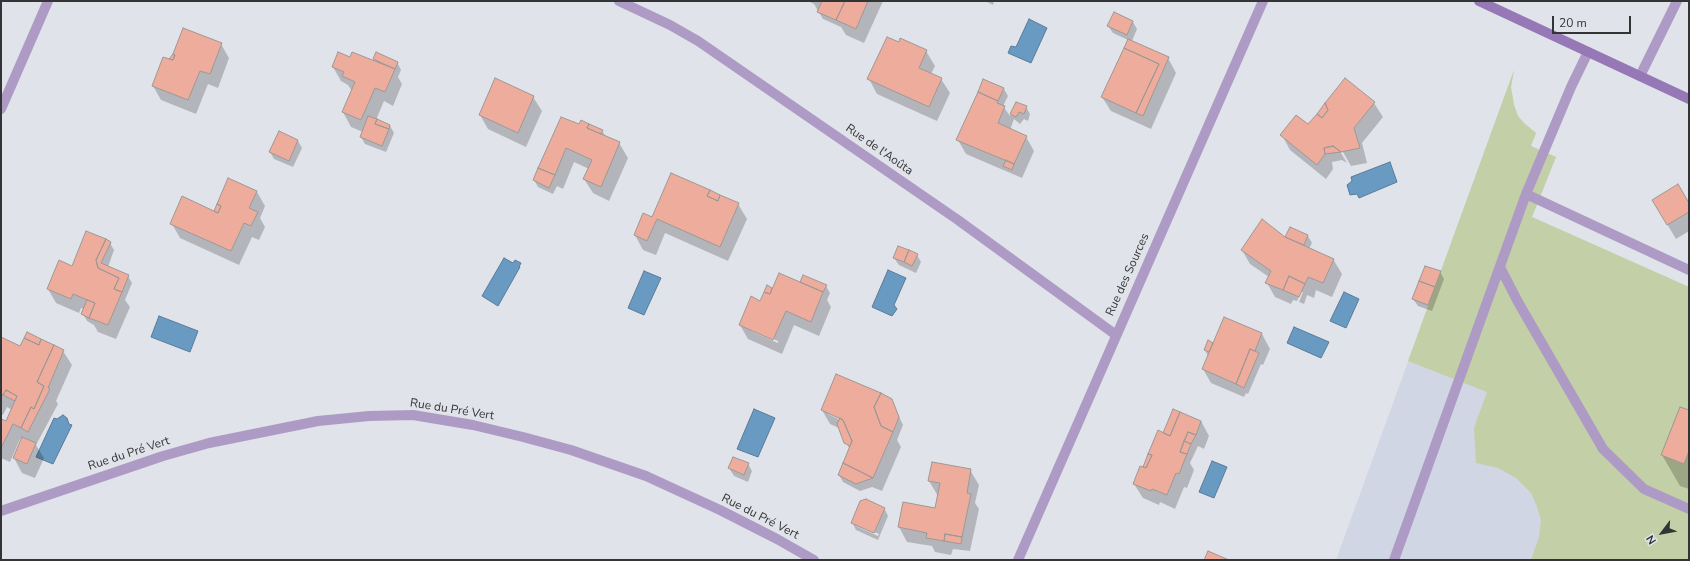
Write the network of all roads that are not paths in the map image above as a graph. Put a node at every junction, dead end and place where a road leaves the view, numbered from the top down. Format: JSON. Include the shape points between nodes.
{"nodes":[{"id":1,"x":48,"y":1,"type":"edge"},
{"id":2,"x":619,"y":1,"type":"edge"},
{"id":3,"x":1263,"y":1,"type":"edge"},
{"id":4,"x":1479,"y":1,"type":"edge"},
{"id":5,"x":1677,"y":1,"type":"edge"},
{"id":6,"x":1588,"y":52,"type":"junction"},
{"id":7,"x":1640,"y":76,"type":"junction"},
{"id":8,"x":1689,"y":99,"type":"edge"},
{"id":9,"x":1,"y":109,"type":"edge"},
{"id":10,"x":1526,"y":194,"type":"junction"},
{"id":11,"x":1500,"y":266,"type":"junction"},
{"id":12,"x":1689,"y":270,"type":"edge"},
{"id":13,"x":1116,"y":335,"type":"junction"},
{"id":14,"x":1689,"y":509,"type":"edge"},
{"id":15,"x":1,"y":511,"type":"edge"},
{"id":16,"x":814,"y":560,"type":"edge"},
{"id":17,"x":1018,"y":560,"type":"edge"},
{"id":18,"x":1394,"y":560,"type":"edge"}],
"edges":[{"from":1,"to":9,"type":"street"},
{"from":2,"to":13,"type":"street","name":"Rue de l'Aoûta","via":[[698,41],[958,220]]},
{"from":3,"to":13,"type":"street","name":"Rue des Sources"},
{"from":4,"to":6,"type":"main road"},
{"from":5,"to":7,"type":"street"},
{"from":6,"to":7,"type":"main road"},
{"from":6,"to":10,"type":"street"},
{"from":7,"to":8,"type":"main road"},
{"from":10,"to":11,"type":"street"},
{"from":10,"to":12,"type":"street"},
{"from":11,"to":14,"type":"street","via":[[1603,449],[1644,489]]},
{"from":11,"to":18,"type":"street"},
{"from":13,"to":17,"type":"street","name":"Rue des Sources"},
{"from":15,"to":16,"type":"street","name":"Rue du Pré Vert","via":[[209,443],[318,421],[413,415],[523,437],[571,450],[646,476],[726,513]]}]}
